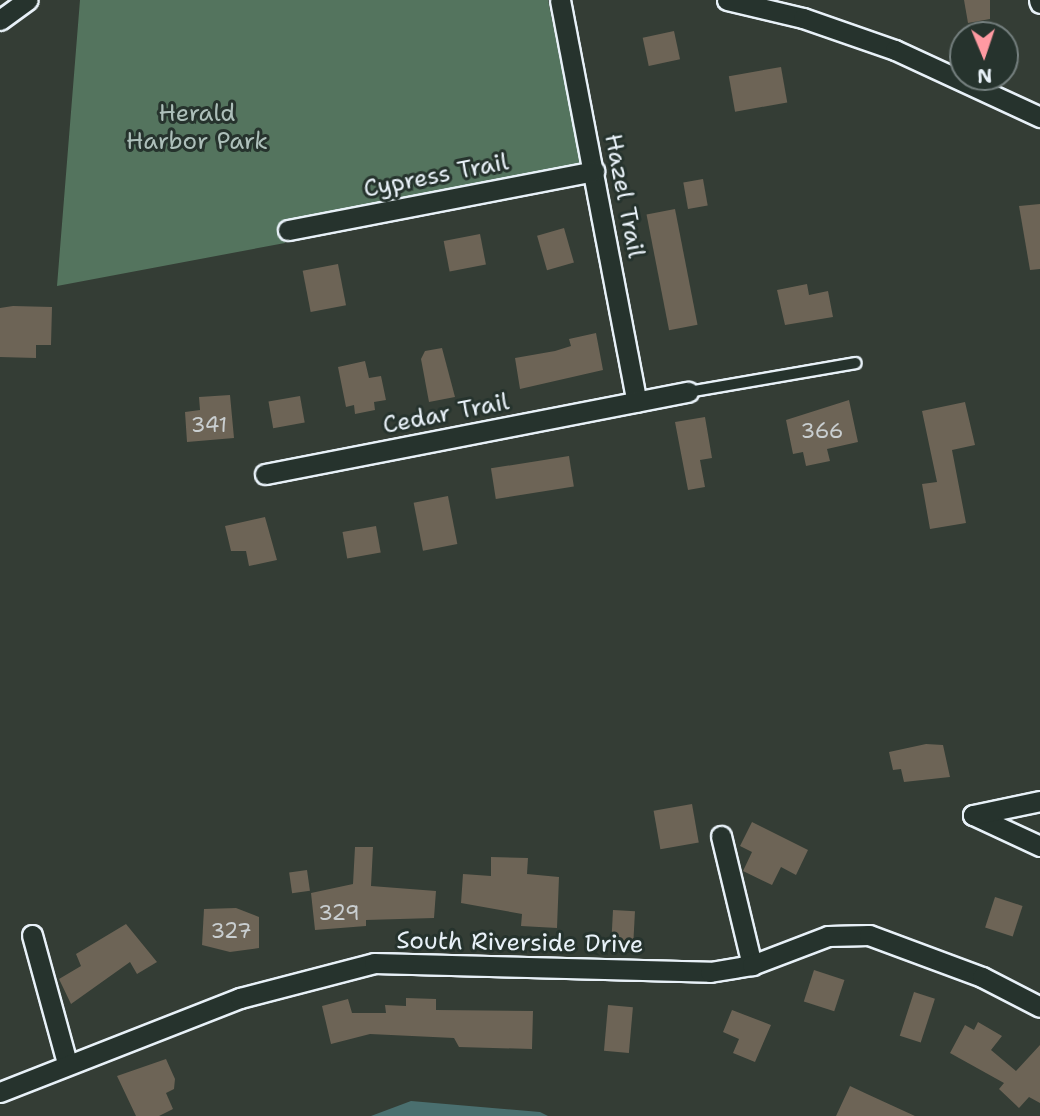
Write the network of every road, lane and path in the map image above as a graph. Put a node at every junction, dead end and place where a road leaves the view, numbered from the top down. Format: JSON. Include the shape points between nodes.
{"nodes":[{"id":1,"x":28,"y":0,"type":"edge"},
{"id":2,"x":560,"y":0,"type":"edge"},
{"id":3,"x":727,"y":0,"type":"edge"},
{"id":4,"x":801,"y":9,"type":"edge"},
{"id":5,"x":0,"y":20,"type":"edge"},
{"id":6,"x":1040,"y":117,"type":"edge"},
{"id":7,"x":594,"y":171,"type":"junction"},
{"id":8,"x":288,"y":230,"type":"dead end"},
{"id":9,"x":856,"y":363,"type":"dead end"},
{"id":10,"x":688,"y":392,"type":"joint"},
{"id":11,"x":637,"y":402,"type":"junction"},
{"id":12,"x":265,"y":474,"type":"dead end"},
{"id":13,"x":1040,"y":801,"type":"edge"},
{"id":14,"x":720,"y":836,"type":"dead end"},
{"id":15,"x":1040,"y":846,"type":"edge"},
{"id":16,"x":32,"y":935,"type":"dead end"},
{"id":17,"x":752,"y":965,"type":"junction"},
{"id":18,"x":1040,"y":1007,"type":"edge"},
{"id":19,"x":67,"y":1063,"type":"junction"},
{"id":20,"x":0,"y":1092,"type":"edge"}],
"edges":[{"from":1,"to":5,"type":"street"},
{"from":2,"to":7,"type":"street","name":"Hazel Trail"},
{"from":3,"to":4,"type":"street"},
{"from":4,"to":6,"type":"street"},
{"from":7,"to":8,"type":"street","name":"Cypress Trail"},
{"from":7,"to":11,"type":"street","name":"Hazel Trail"},
{"from":9,"to":10,"type":"lane"},
{"from":10,"to":11,"type":"street","name":"Cedar Trail"},
{"from":11,"to":12,"type":"street","name":"Cedar Trail"},
{"from":13,"to":15,"type":"street","via":[[973,815]]},
{"from":14,"to":17,"type":"street"},
{"from":16,"to":19,"type":"street"},
{"from":17,"to":18,"type":"street","name":"South Riverside Drive","via":[[828,936],[869,935],[982,977]]},
{"from":17,"to":19,"type":"street","name":"South Riverside Drive","via":[[710,972],[374,963],[240,999]]},
{"from":19,"to":20,"type":"street","name":"South Riverside Drive"}]}
